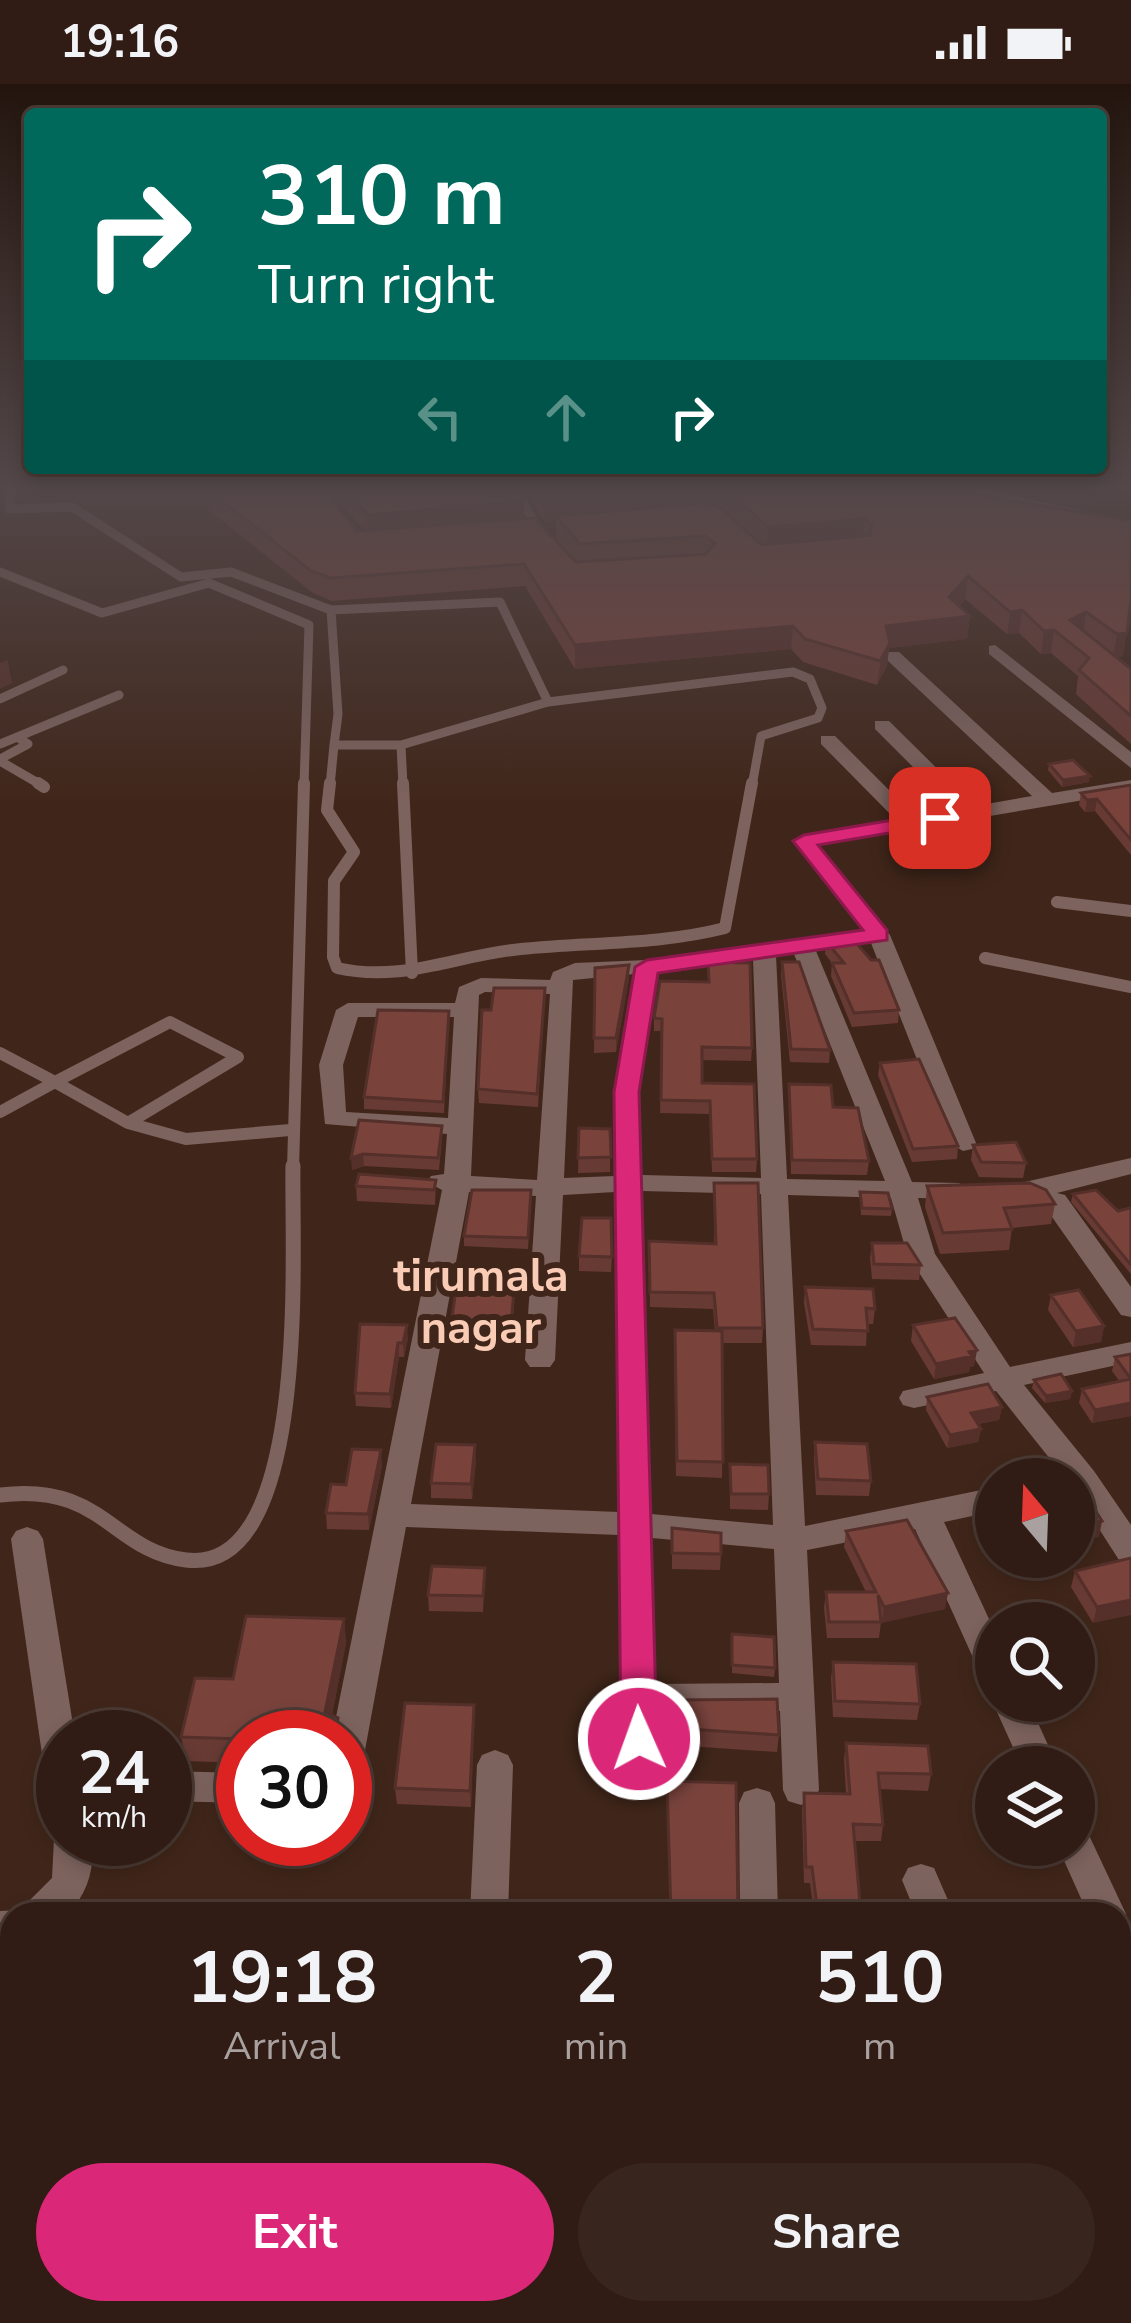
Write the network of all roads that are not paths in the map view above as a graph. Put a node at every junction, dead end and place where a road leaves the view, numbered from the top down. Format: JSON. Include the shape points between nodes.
{"nodes":[{"id":1,"x":58,"y":595,"type":"edge"},
{"id":2,"x":166,"y":595,"type":"edge"},
{"id":3,"x":236,"y":595,"type":"edge"},
{"id":4,"x":293,"y":595,"type":"edge"},
{"id":5,"x":331,"y":610,"type":"junction"},
{"id":6,"x":995,"y":650,"type":"dead end"},
{"id":7,"x":893,"y":656,"type":"edge"},
{"id":8,"x":63,"y":670,"type":"dead end"},
{"id":9,"x":119,"y":695,"type":"dead end"},
{"id":10,"x":0,"y":698,"type":"edge"},
{"id":11,"x":548,"y":702,"type":"junction"},
{"id":12,"x":882,"y":724,"type":"dead end"},
{"id":13,"x":17,"y":737,"type":"junction"},
{"id":14,"x":829,"y":740,"type":"dead end"},
{"id":15,"x":0,"y":744,"type":"edge"},
{"id":16,"x":400,"y":745,"type":"junction"},
{"id":17,"x":332,"y":746,"type":"junction"},
{"id":18,"x":0,"y":760,"type":"edge"},
{"id":19,"x":1131,"y":762,"type":"edge"},
{"id":20,"x":44,"y":787,"type":"dead end"},
{"id":21,"x":1131,"y":787,"type":"edge"},
{"id":22,"x":1048,"y":800,"type":"junction"},
{"id":23,"x":970,"y":813,"type":"junction"},
{"id":24,"x":910,"y":824,"type":"junction"},
{"id":25,"x":1058,"y":902,"type":"dead end"},
{"id":26,"x":1131,"y":911,"type":"edge"},
{"id":27,"x":879,"y":935,"type":"junction"},
{"id":28,"x":803,"y":947,"type":"junction"},
{"id":29,"x":764,"y":953,"type":"junction"},
{"id":30,"x":986,"y":958,"type":"dead end"},
{"id":31,"x":647,"y":967,"type":"junction"},
{"id":32,"x":412,"y":973,"type":"junction"},
{"id":33,"x":562,"y":987,"type":"junction"},
{"id":34,"x":1131,"y":987,"type":"edge"},
{"id":35,"x":465,"y":1010,"type":"junction"},
{"id":36,"x":0,"y":1053,"type":"edge"},
{"id":37,"x":56,"y":1082,"type":"junction"},
{"id":38,"x":0,"y":1112,"type":"edge"},
{"id":39,"x":128,"y":1124,"type":"junction"},
{"id":40,"x":461,"y":1127,"type":"junction"},
{"id":41,"x":290,"y":1130,"type":"junction"},
{"id":42,"x":963,"y":1143,"type":"edge"},
{"id":43,"x":1131,"y":1166,"type":"edge"},
{"id":44,"x":411,"y":1180,"type":"edge"},
{"id":45,"x":458,"y":1183,"type":"junction"},
{"id":46,"x":628,"y":1184,"type":"junction"},
{"id":47,"x":774,"y":1188,"type":"junction"},
{"id":48,"x":553,"y":1189,"type":"junction"},
{"id":49,"x":902,"y":1190,"type":"junction"},
{"id":50,"x":1032,"y":1191,"type":"junction"},
{"id":51,"x":1131,"y":1308,"type":"edge"},
{"id":52,"x":1131,"y":1352,"type":"edge"},
{"id":53,"x":540,"y":1360,"type":"dead end"},
{"id":54,"x":1002,"y":1378,"type":"junction"},
{"id":55,"x":914,"y":1398,"type":"dead end"},
{"id":56,"x":1062,"y":1458,"type":"edge"},
{"id":57,"x":0,"y":1495,"type":"edge"},
{"id":58,"x":1095,"y":1502,"type":"edge"},
{"id":59,"x":975,"y":1504,"type":"edge"},
{"id":60,"x":390,"y":1515,"type":"junction"},
{"id":61,"x":925,"y":1515,"type":"junction"},
{"id":62,"x":633,"y":1524,"type":"junction"},
{"id":63,"x":27,"y":1539,"type":"dead end"},
{"id":64,"x":793,"y":1539,"type":"junction"},
{"id":65,"x":1131,"y":1551,"type":"edge"},
{"id":66,"x":975,"y":1625,"type":"edge"},
{"id":67,"x":797,"y":1697,"type":"junction"},
{"id":68,"x":638,"y":1698,"type":"junction"},
{"id":69,"x":53,"y":1710,"type":"edge"},
{"id":70,"x":354,"y":1710,"type":"edge"},
{"id":71,"x":495,"y":1765,"type":"dead end"},
{"id":72,"x":640,"y":1780,"type":"dead end"},
{"id":73,"x":801,"y":1790,"type":"edge"},
{"id":74,"x":758,"y":1804,"type":"dead end"},
{"id":75,"x":72,"y":1866,"type":"edge"},
{"id":76,"x":1085,"y":1866,"type":"edge"},
{"id":77,"x":56,"y":1902,"type":"edge"},
{"id":78,"x":489,"y":1902,"type":"edge"},
{"id":79,"x":760,"y":1902,"type":"edge"},
{"id":80,"x":1102,"y":1902,"type":"edge"}],
"edges":[{"from":1,"to":2,"type":"lane","via":[[102,613]]},
{"from":3,"to":41,"type":"lane","via":[[309,625]]},
{"from":4,"to":5,"type":"lane"},
{"from":5,"to":11,"type":"lane","via":[[500,602]]},
{"from":5,"to":17,"type":"lane","via":[[338,714]]},
{"from":6,"to":19,"type":"street"},
{"from":7,"to":22,"type":"street"},
{"from":8,"to":10,"type":"lane"},
{"from":9,"to":13,"type":"lane"},
{"from":11,"to":16,"type":"lane"},
{"from":11,"to":32,"type":"lane","via":[[794,672],[810,680],[822,708],[818,718],[761,736],[725,928],[515,949]]},
{"from":12,"to":23,"type":"street"},
{"from":13,"to":15,"type":"lane"},
{"from":13,"to":18,"type":"lane","via":[[28,744]]},
{"from":14,"to":24,"type":"street"},
{"from":16,"to":17,"type":"lane"},
{"from":16,"to":32,"type":"lane"},
{"from":17,"to":32,"type":"lane","via":[[328,817],[354,852],[334,881],[337,968]]},
{"from":18,"to":20,"type":"lane"},
{"from":21,"to":22,"type":"street"},
{"from":22,"to":23,"type":"street"},
{"from":23,"to":24,"type":"street"},
{"from":24,"to":27,"type":"street","via":[[804,841]]},
{"from":25,"to":26,"type":"lane"},
{"from":27,"to":28,"type":"street"},
{"from":27,"to":42,"type":"street"},
{"from":28,"to":29,"type":"street"},
{"from":28,"to":49,"type":"street"},
{"from":29,"to":31,"type":"street"},
{"from":29,"to":47,"type":"street"},
{"from":30,"to":34,"type":"lane"},
{"from":31,"to":33,"type":"street","via":[[567,972]]},
{"from":31,"to":46,"type":"street","via":[[627,1092]]},
{"from":33,"to":35,"type":"street","via":[[481,985],[467,992]]},
{"from":33,"to":48,"type":"street"},
{"from":35,"to":40,"type":"street"},
{"from":35,"to":40,"type":"street","via":[[348,1010],[331,1065],[334,1119]]},
{"from":36,"to":37,"type":"lane"},
{"from":37,"to":38,"type":"lane"},
{"from":37,"to":39,"type":"lane"},
{"from":37,"to":39,"type":"lane","via":[[170,1022],[238,1057]]},
{"from":39,"to":41,"type":"lane","via":[[149,1136],[188,1140]]},
{"from":40,"to":45,"type":"street"},
{"from":41,"to":57,"type":"lane","via":[[285,1436],[276,1480],[244,1533],[222,1552],[191,1562],[65,1497]]},
{"from":43,"to":50,"type":"street"},
{"from":44,"to":45,"type":"street"},
{"from":45,"to":48,"type":"street"},
{"from":45,"to":60,"type":"street"},
{"from":46,"to":47,"type":"street"},
{"from":46,"to":48,"type":"street"},
{"from":46,"to":62,"type":"street"},
{"from":47,"to":49,"type":"street"},
{"from":47,"to":64,"type":"street"},
{"from":48,"to":53,"type":"street"},
{"from":49,"to":50,"type":"street"},
{"from":49,"to":54,"type":"street","via":[[921,1253]]},
{"from":50,"to":51,"type":"street","via":[[1055,1201]]},
{"from":52,"to":54,"type":"street"},
{"from":54,"to":55,"type":"street"},
{"from":54,"to":56,"type":"street"},
{"from":58,"to":65,"type":"street"},
{"from":59,"to":61,"type":"street"},
{"from":60,"to":62,"type":"street"},
{"from":60,"to":70,"type":"street"},
{"from":61,"to":64,"type":"street"},
{"from":61,"to":66,"type":"street"},
{"from":62,"to":64,"type":"street"},
{"from":62,"to":68,"type":"street"},
{"from":63,"to":69,"type":"street"},
{"from":64,"to":67,"type":"street"},
{"from":67,"to":68,"type":"street"},
{"from":67,"to":73,"type":"street"},
{"from":68,"to":72,"type":"street"},
{"from":71,"to":78,"type":"street"},
{"from":74,"to":79,"type":"street"},
{"from":75,"to":77,"type":"street"},
{"from":76,"to":80,"type":"street"}]}
